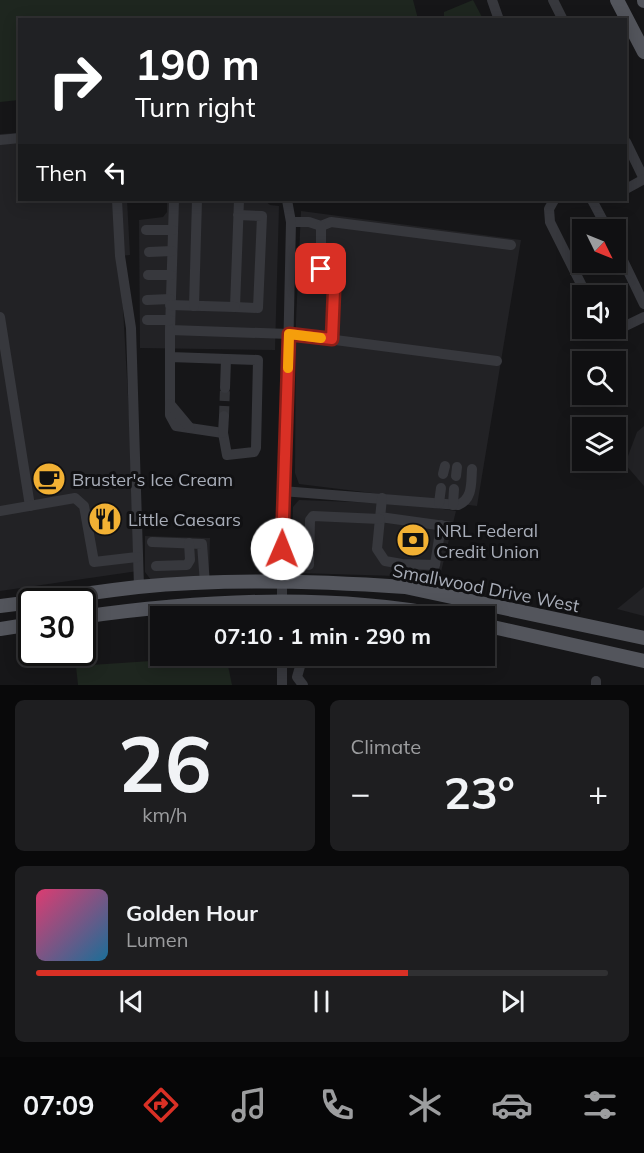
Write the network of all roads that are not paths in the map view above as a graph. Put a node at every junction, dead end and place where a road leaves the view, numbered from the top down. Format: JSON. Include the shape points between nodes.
{"nodes":[{"id":1,"x":492,"y":0,"type":"edge"},
{"id":2,"x":553,"y":0,"type":"edge"},
{"id":3,"x":618,"y":0,"type":"edge"},
{"id":4,"x":499,"y":18,"type":"edge"},
{"id":5,"x":562,"y":18,"type":"edge"},
{"id":6,"x":644,"y":52,"type":"edge"},
{"id":7,"x":18,"y":138,"type":"edge"},
{"id":8,"x":0,"y":140,"type":"edge"},
{"id":9,"x":627,"y":144,"type":"edge"},
{"id":10,"x":644,"y":179,"type":"edge"},
{"id":11,"x":627,"y":188,"type":"edge"},
{"id":12,"x":117,"y":201,"type":"edge"},
{"id":13,"x":174,"y":201,"type":"edge"},
{"id":14,"x":197,"y":201,"type":"edge"},
{"id":15,"x":239,"y":201,"type":"edge"},
{"id":16,"x":287,"y":201,"type":"edge"},
{"id":17,"x":553,"y":201,"type":"edge"},
{"id":18,"x":597,"y":201,"type":"edge"},
{"id":19,"x":238,"y":215,"type":"junction"},
{"id":20,"x":604,"y":219,"type":"edge"},
{"id":21,"x":291,"y":222,"type":"junction"},
{"id":22,"x":321,"y":226,"type":"junction"},
{"id":23,"x":146,"y":230,"type":"dead end"},
{"id":24,"x":173,"y":230,"type":"junction"},
{"id":25,"x":511,"y":245,"type":"dead end"},
{"id":26,"x":171,"y":251,"type":"junction"},
{"id":27,"x":149,"y":252,"type":"dead end"},
{"id":28,"x":626,"y":267,"type":"edge"},
{"id":29,"x":148,"y":275,"type":"dead end"},
{"id":30,"x":171,"y":275,"type":"junction"},
{"id":31,"x":582,"y":285,"type":"edge"},
{"id":32,"x":147,"y":300,"type":"dead end"},
{"id":33,"x":170,"y":302,"type":"junction"},
{"id":34,"x":644,"y":304,"type":"edge"},
{"id":35,"x":194,"y":306,"type":"junction"},
{"id":36,"x":235,"y":307,"type":"junction"},
{"id":37,"x":0,"y":317,"type":"edge"},
{"id":38,"x":644,"y":317,"type":"edge"},
{"id":39,"x":147,"y":320,"type":"dead end"},
{"id":40,"x":170,"y":325,"type":"junction"},
{"id":41,"x":626,"y":326,"type":"edge"},
{"id":42,"x":289,"y":334,"type":"junction"},
{"id":43,"x":332,"y":339,"type":"junction"},
{"id":44,"x":170,"y":357,"type":"junction"},
{"id":45,"x":226,"y":359,"type":"junction"},
{"id":46,"x":497,"y":361,"type":"dead end"},
{"id":47,"x":225,"y":388,"type":"tunnel mouth"},
{"id":48,"x":224,"y":417,"type":"tunnel mouth"},
{"id":49,"x":223,"y":433,"type":"junction"},
{"id":50,"x":472,"y":469,"type":"dead end"},
{"id":51,"x":441,"y":488,"type":"dead end"},
{"id":52,"x":454,"y":489,"type":"dead end"},
{"id":53,"x":282,"y":491,"type":"junction"},
{"id":54,"x":359,"y":496,"type":"junction"},
{"id":55,"x":382,"y":498,"type":"junction"},
{"id":56,"x":439,"y":503,"type":"junction"},
{"id":57,"x":453,"y":505,"type":"junction"},
{"id":58,"x":30,"y":506,"type":"junction"},
{"id":59,"x":0,"y":511,"type":"edge"},
{"id":60,"x":358,"y":518,"type":"junction"},
{"id":61,"x":380,"y":518,"type":"junction"},
{"id":62,"x":152,"y":542,"type":"dead end"},
{"id":63,"x":189,"y":543,"type":"junction"},
{"id":64,"x":137,"y":557,"type":"junction"},
{"id":65,"x":309,"y":565,"type":"dead end"},
{"id":66,"x":156,"y":566,"type":"dead end"},
{"id":67,"x":282,"y":582,"type":"junction"},
{"id":68,"x":205,"y":584,"type":"junction"},
{"id":69,"x":139,"y":587,"type":"junction"},
{"id":70,"x":96,"y":593,"type":"edge"},
{"id":71,"x":18,"y":604,"type":"edge"},
{"id":72,"x":0,"y":606,"type":"edge"},
{"id":73,"x":174,"y":606,"type":"edge"},
{"id":74,"x":221,"y":606,"type":"edge"},
{"id":75,"x":281,"y":606,"type":"edge"},
{"id":76,"x":150,"y":609,"type":"edge"},
{"id":77,"x":96,"y":615,"type":"edge"},
{"id":78,"x":18,"y":626,"type":"edge"},
{"id":79,"x":495,"y":627,"type":"edge"},
{"id":80,"x":0,"y":629,"type":"edge"},
{"id":81,"x":644,"y":638,"type":"edge"},
{"id":82,"x":644,"y":661,"type":"edge"},
{"id":83,"x":282,"y":666,"type":"edge"},
{"id":84,"x":300,"y":666,"type":"edge"},
{"id":85,"x":282,"y":685,"type":"edge"},
{"id":86,"x":303,"y":685,"type":"edge"}],
"edges":[{"from":1,"to":4,"type":"street"},
{"from":2,"to":5,"type":"street"},
{"from":3,"to":6,"type":"main road"},
{"from":7,"to":8,"type":"street"},
{"from":9,"to":10,"type":"street"},
{"from":10,"to":11,"type":"street"},
{"from":12,"to":64,"type":"street","via":[[130,328]]},
{"from":13,"to":24,"type":"street"},
{"from":14,"to":35,"type":"street"},
{"from":15,"to":19,"type":"street"},
{"from":16,"to":21,"type":"street"},
{"from":17,"to":31,"type":"street","via":[[549,209],[550,222]]},
{"from":18,"to":20,"type":"street"},
{"from":19,"to":36,"type":"street"},
{"from":19,"to":36,"type":"street","via":[[262,216],[258,308]]},
{"from":21,"to":22,"type":"street"},
{"from":21,"to":42,"type":"street"},
{"from":22,"to":25,"type":"street","via":[[331,222]]},
{"from":22,"to":43,"type":"street","via":[[321,269],[334,290]]},
{"from":23,"to":24,"type":"street"},
{"from":24,"to":26,"type":"street"},
{"from":26,"to":27,"type":"street"},
{"from":26,"to":30,"type":"street"},
{"from":28,"to":34,"type":"street"},
{"from":29,"to":30,"type":"street"},
{"from":30,"to":33,"type":"street"},
{"from":32,"to":33,"type":"street"},
{"from":33,"to":35,"type":"street"},
{"from":33,"to":40,"type":"street"},
{"from":35,"to":36,"type":"street"},
{"from":37,"to":58,"type":"street"},
{"from":38,"to":41,"type":"street"},
{"from":39,"to":40,"type":"street"},
{"from":40,"to":42,"type":"street"},
{"from":40,"to":44,"type":"street"},
{"from":42,"to":43,"type":"street"},
{"from":42,"to":53,"type":"street"},
{"from":43,"to":46,"type":"street"},
{"from":44,"to":45,"type":"street"},
{"from":44,"to":49,"type":"street","via":[[171,422]]},
{"from":45,"to":47,"type":"street"},
{"from":45,"to":49,"type":"street","via":[[258,360],[256,448],[248,454],[227,455]]},
{"from":48,"to":49,"type":"street"},
{"from":50,"to":57,"type":"street","via":[[468,498],[461,505]]},
{"from":51,"to":56,"type":"street"},
{"from":52,"to":57,"type":"street"},
{"from":53,"to":54,"type":"street"},
{"from":53,"to":67,"type":"street"},
{"from":54,"to":55,"type":"street"},
{"from":54,"to":60,"type":"street"},
{"from":55,"to":56,"type":"street"},
{"from":55,"to":61,"type":"street"},
{"from":56,"to":57,"type":"street"},
{"from":58,"to":59,"type":"street"},
{"from":58,"to":64,"type":"street","via":[[75,498],[84,506],[93,562]]},
{"from":60,"to":61,"type":"street"},
{"from":60,"to":65,"type":"street","via":[[310,518]]},
{"from":61,"to":61,"type":"street","via":[[378,555],[385,561],[435,565],[447,526]]},
{"from":62,"to":63,"type":"street"},
{"from":63,"to":66,"type":"street","via":[[187,565]]},
{"from":63,"to":68,"type":"street","via":[[204,546]]},
{"from":64,"to":69,"type":"street"},
{"from":67,"to":68,"type":"main road","name":"Smallwood Drive West"},
{"from":67,"to":75,"type":"street"},
{"from":67,"to":81,"type":"main road","name":"Smallwood Drive West","via":[[405,586]]},
{"from":68,"to":69,"type":"main road","name":"Smallwood Drive West"},
{"from":69,"to":70,"type":"main road","name":"Smallwood Drive West"},
{"from":71,"to":72,"type":"main road","name":"Smallwood Drive West"},
{"from":73,"to":74,"type":"main road","name":"Smallwood Drive West"},
{"from":76,"to":77,"type":"main road","name":"Smallwood Drive West"},
{"from":78,"to":80,"type":"main road"},
{"from":79,"to":82,"type":"main road","name":"Smallwood Drive West"},
{"from":83,"to":85,"type":"street"},
{"from":84,"to":86,"type":"street","via":[[297,678]]}]}
